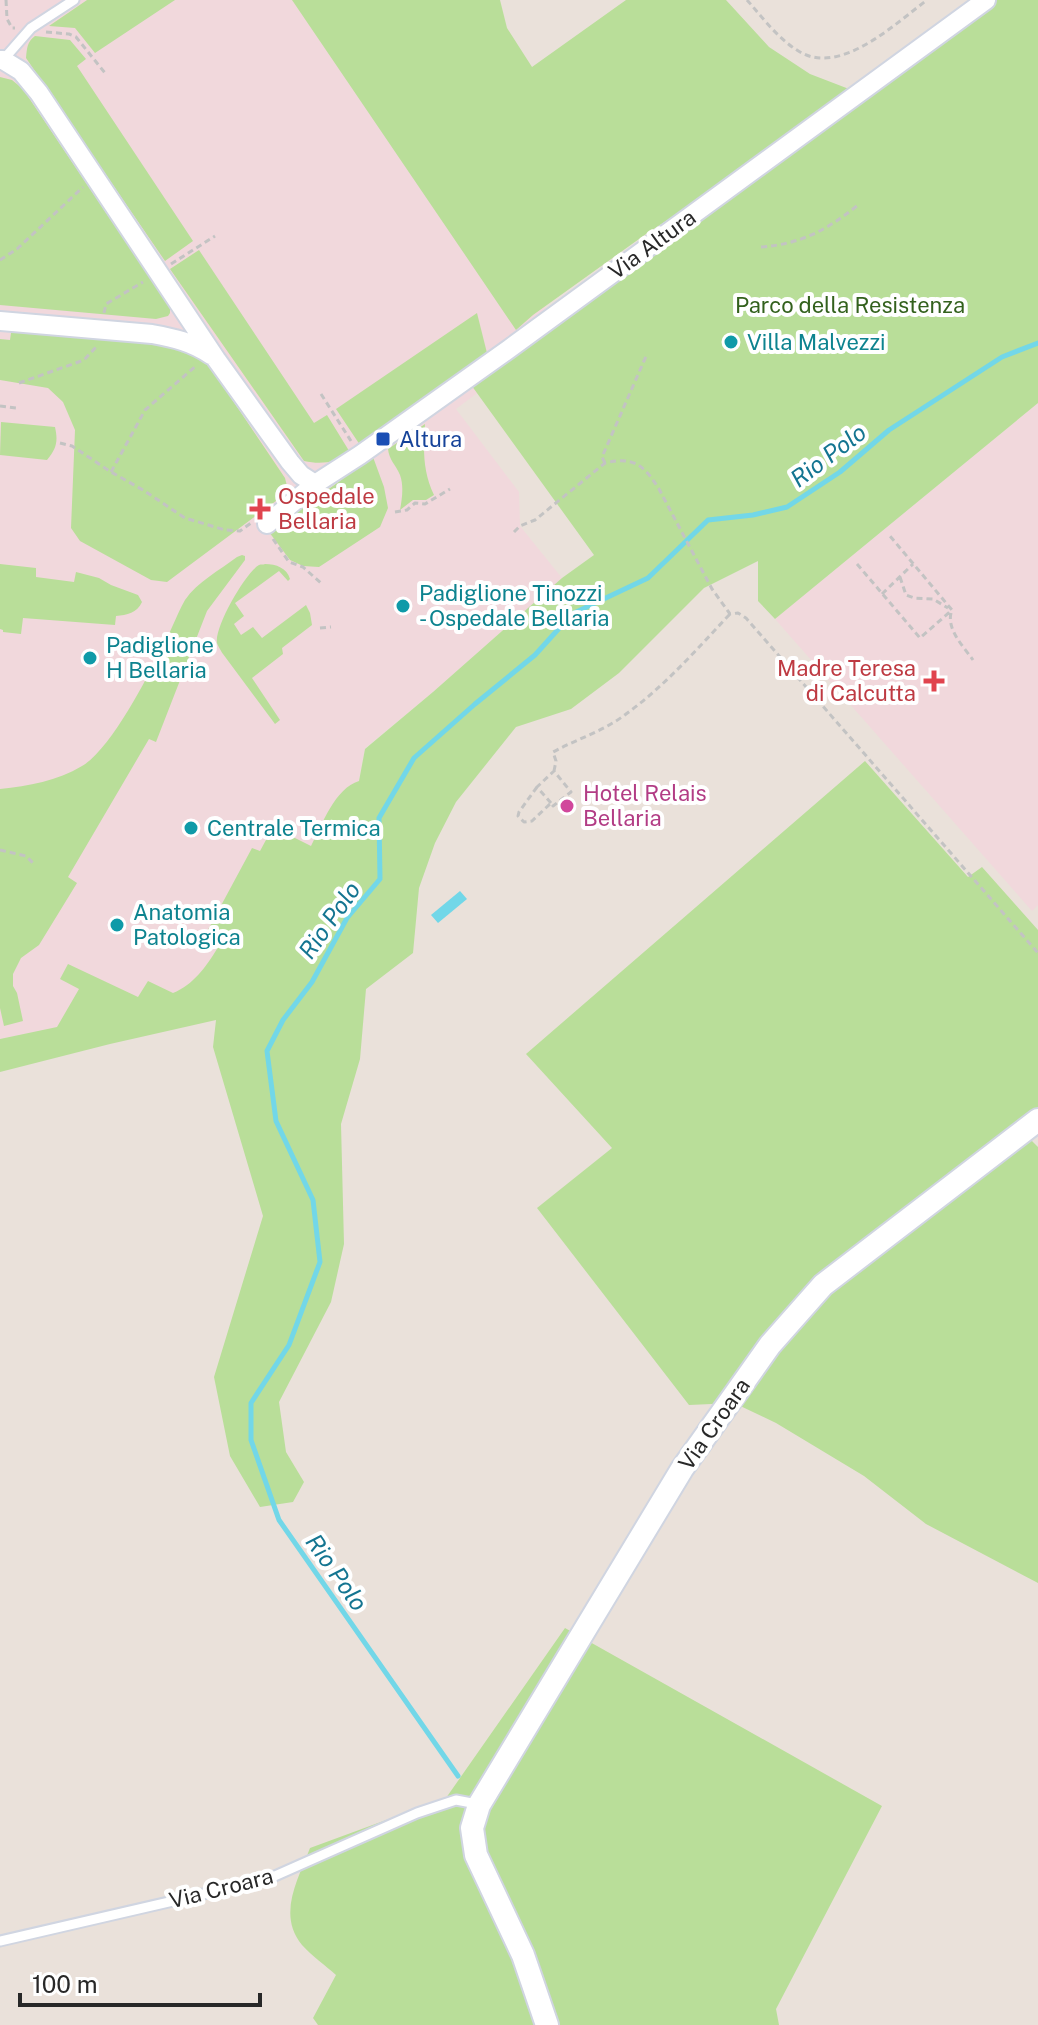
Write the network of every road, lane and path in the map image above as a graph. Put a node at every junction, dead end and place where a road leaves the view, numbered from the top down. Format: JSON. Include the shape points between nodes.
{"nodes":[{"id":1,"x":6,"y":0,"type":"edge"},
{"id":2,"x":74,"y":0,"type":"edge"},
{"id":3,"x":747,"y":0,"type":"edge"},
{"id":4,"x":927,"y":0,"type":"edge"},
{"id":5,"x":986,"y":0,"type":"edge"},
{"id":6,"x":28,"y":31,"type":"junction"},
{"id":7,"x":2,"y":60,"type":"edge"},
{"id":8,"x":105,"y":73,"type":"dead end"},
{"id":9,"x":95,"y":176,"type":"junction"},
{"id":10,"x":858,"y":205,"type":"dead end"},
{"id":11,"x":215,"y":236,"type":"dead end"},
{"id":12,"x":761,"y":247,"type":"dead end"},
{"id":13,"x":0,"y":260,"type":"edge"},
{"id":14,"x":170,"y":264,"type":"dead end"},
{"id":15,"x":149,"y":278,"type":"dead end"},
{"id":16,"x":183,"y":309,"type":"junction"},
{"id":17,"x":104,"y":315,"type":"dead end"},
{"id":18,"x":0,"y":321,"type":"edge"},
{"id":19,"x":152,"y":334,"type":"junction"},
{"id":20,"x":101,"y":340,"type":"dead end"},
{"id":21,"x":647,"y":354,"type":"dead end"},
{"id":22,"x":209,"y":360,"type":"junction"},
{"id":23,"x":19,"y":383,"type":"dead end"},
{"id":24,"x":321,"y":394,"type":"dead end"},
{"id":25,"x":0,"y":406,"type":"edge"},
{"id":26,"x":16,"y":408,"type":"dead end"},
{"id":27,"x":60,"y":443,"type":"dead end"},
{"id":28,"x":354,"y":446,"type":"dead end"},
{"id":29,"x":605,"y":463,"type":"junction"},
{"id":30,"x":111,"y":472,"type":"junction"},
{"id":31,"x":315,"y":484,"type":"junction"},
{"id":32,"x":450,"y":489,"type":"dead end"},
{"id":33,"x":395,"y":512,"type":"dead end"},
{"id":34,"x":267,"y":528,"type":"joint"},
{"id":35,"x":240,"y":531,"type":"dead end"},
{"id":36,"x":514,"y":532,"type":"dead end"},
{"id":37,"x":890,"y":536,"type":"dead end"},
{"id":38,"x":857,"y":564,"type":"dead end"},
{"id":39,"x":913,"y":564,"type":"junction"},
{"id":40,"x":900,"y":577,"type":"junction"},
{"id":41,"x":322,"y":584,"type":"dead end"},
{"id":42,"x":882,"y":594,"type":"junction"},
{"id":43,"x":952,"y":610,"type":"junction"},
{"id":44,"x":730,"y":614,"type":"junction"},
{"id":45,"x":331,"y":627,"type":"dead end"},
{"id":46,"x":320,"y":628,"type":"dead end"},
{"id":47,"x":973,"y":660,"type":"dead end"},
{"id":48,"x":554,"y":771,"type":"junction"},
{"id":49,"x":537,"y":787,"type":"junction"},
{"id":50,"x":551,"y":803,"type":"junction"},
{"id":51,"x":0,"y":850,"type":"edge"},
{"id":52,"x":33,"y":863,"type":"dead end"},
{"id":53,"x":1038,"y":942,"type":"edge"},
{"id":54,"x":1032,"y":946,"type":"junction"},
{"id":55,"x":1038,"y":953,"type":"edge"},
{"id":56,"x":1038,"y":1120,"type":"edge"},
{"id":57,"x":479,"y":1805,"type":"junction"},
{"id":58,"x":0,"y":1941,"type":"edge"},
{"id":59,"x":547,"y":2025,"type":"edge"}],
"edges":[{"from":1,"to":6,"type":"path","via":[[12,28]]},
{"from":2,"to":6,"type":"lane"},
{"from":3,"to":4,"type":"path","via":[[787,44],[804,55],[826,58],[869,43]]},
{"from":5,"to":31,"type":"street","name":"Via Altura","via":[[509,349]]},
{"from":6,"to":7,"type":"lane"},
{"from":6,"to":8,"type":"path","via":[[76,37]]},
{"from":7,"to":9,"type":"street","via":[[21,71],[39,93]]},
{"from":9,"to":13,"type":"path"},
{"from":9,"to":16,"type":"street"},
{"from":10,"to":12,"type":"path","via":[[812,236]]},
{"from":11,"to":14,"type":"path"},
{"from":15,"to":17,"type":"path","via":[[106,304]]},
{"from":16,"to":19,"type":"street","via":[[180,321]]},
{"from":16,"to":22,"type":"street"},
{"from":18,"to":19,"type":"street"},
{"from":19,"to":22,"type":"street","via":[[196,345]]},
{"from":20,"to":23,"type":"path","via":[[84,360]]},
{"from":21,"to":29,"type":"path","via":[[602,457]]},
{"from":22,"to":30,"type":"path","via":[[145,410]]},
{"from":22,"to":31,"type":"street","via":[[301,475]]},
{"from":24,"to":28,"type":"path"},
{"from":25,"to":26,"type":"path"},
{"from":27,"to":30,"type":"path"},
{"from":29,"to":36,"type":"path"},
{"from":29,"to":44,"type":"path","via":[[629,461],[650,474]]},
{"from":30,"to":35,"type":"path","via":[[185,518]]},
{"from":31,"to":34,"type":"street","name":"Via Altura"},
{"from":32,"to":33,"type":"path","via":[[425,504]]},
{"from":34,"to":41,"type":"path","via":[[289,562]]},
{"from":37,"to":39,"type":"path"},
{"from":38,"to":42,"type":"path"},
{"from":39,"to":40,"type":"path"},
{"from":39,"to":43,"type":"path"},
{"from":40,"to":42,"type":"path"},
{"from":40,"to":43,"type":"path","via":[[906,595],[933,599]]},
{"from":42,"to":43,"type":"path","via":[[920,638]]},
{"from":43,"to":47,"type":"path","via":[[949,622]]},
{"from":44,"to":48,"type":"path","via":[[625,715],[553,752]]},
{"from":44,"to":54,"type":"path","via":[[746,618]]},
{"from":45,"to":46,"type":"path"},
{"from":48,"to":49,"type":"path"},
{"from":48,"to":50,"type":"path","via":[[571,792],[564,801]]},
{"from":49,"to":50,"type":"path"},
{"from":49,"to":50,"type":"path","via":[[522,805],[520,820],[532,821]]},
{"from":51,"to":52,"type":"path"},
{"from":53,"to":54,"type":"path"},
{"from":54,"to":55,"type":"path"},
{"from":56,"to":57,"type":"street","name":"Via Croara","via":[[823,1285],[770,1345],[675,1481]]},
{"from":57,"to":58,"type":"lane","name":"Via Croara","via":[[456,1800],[417,1813],[268,1879]]},
{"from":57,"to":59,"type":"street","name":"Via Croara","via":[[472,1828],[476,1855],[523,1955]]}]}
